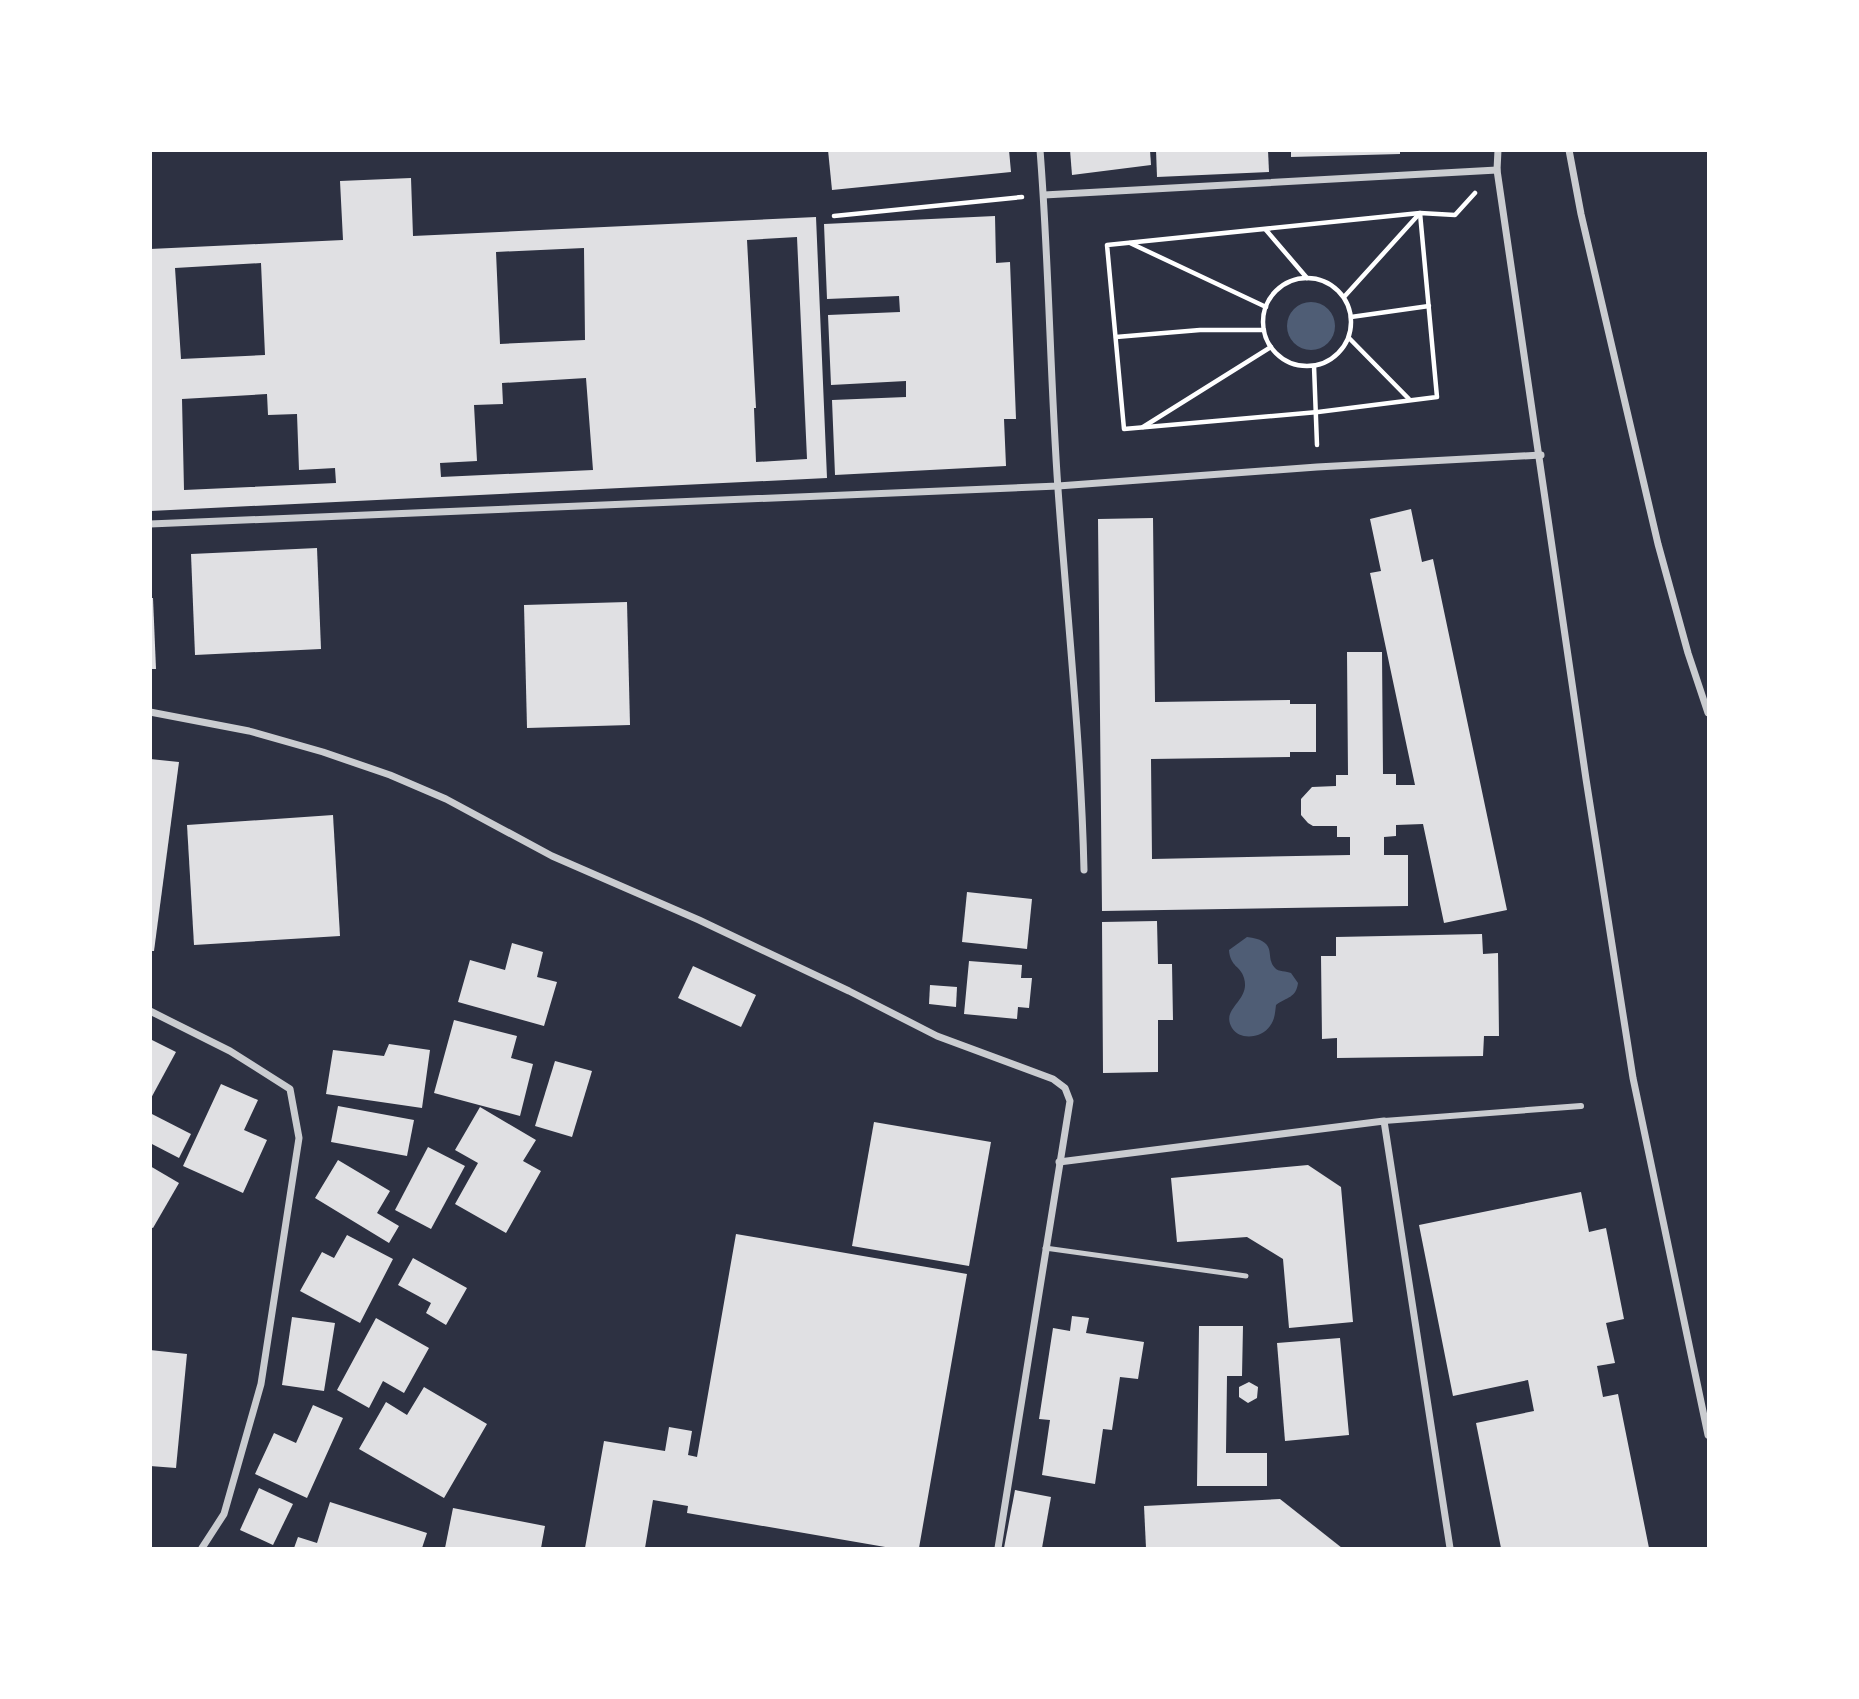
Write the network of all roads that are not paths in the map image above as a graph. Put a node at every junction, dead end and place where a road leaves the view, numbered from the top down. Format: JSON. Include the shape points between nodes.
{"nodes":[{"id":1,"x":1040,"y":150,"type":"edge"},
{"id":2,"x":1498,"y":150,"type":"edge"},
{"id":3,"x":1569,"y":150,"type":"edge"},
{"id":4,"x":1497,"y":170,"type":"junction"},
{"id":5,"x":1044,"y":195,"type":"junction"},
{"id":6,"x":1541,"y":455,"type":"junction"},
{"id":7,"x":1058,"y":485,"type":"junction"},
{"id":8,"x":150,"y":524,"type":"edge"},
{"id":9,"x":150,"y":712,"type":"edge"},
{"id":10,"x":1709,"y":713,"type":"edge"},
{"id":11,"x":1084,"y":870,"type":"dead end"},
{"id":12,"x":150,"y":1011,"type":"edge"},
{"id":13,"x":1581,"y":1106,"type":"dead end"},
{"id":14,"x":1384,"y":1121,"type":"junction"},
{"id":15,"x":1059,"y":1162,"type":"junction"},
{"id":16,"x":1045,"y":1248,"type":"junction"},
{"id":17,"x":1247,"y":1276,"type":"dead end"},
{"id":18,"x":1709,"y":1435,"type":"edge"},
{"id":19,"x":202,"y":1549,"type":"edge"},
{"id":20,"x":998,"y":1549,"type":"edge"},
{"id":21,"x":1450,"y":1549,"type":"edge"}],
"edges":[{"from":1,"to":5,"type":"street"},
{"from":2,"to":4,"type":"street"},
{"from":3,"to":10,"type":"street","via":[[1658,544]]},
{"from":4,"to":5,"type":"street"},
{"from":4,"to":6,"type":"street"},
{"from":5,"to":7,"type":"street"},
{"from":6,"to":7,"type":"street"},
{"from":6,"to":18,"type":"street","via":[[1633,1078]]},
{"from":7,"to":8,"type":"street"},
{"from":7,"to":11,"type":"street","via":[[1075,678]]},
{"from":9,"to":15,"type":"street","via":[[249,731],[390,775],[937,1036],[1053,1079],[1065,1088],[1070,1101]]},
{"from":12,"to":19,"type":"street","via":[[230,1051],[290,1089],[299,1138],[261,1384],[224,1514]]},
{"from":13,"to":14,"type":"street"},
{"from":14,"to":15,"type":"street"},
{"from":14,"to":21,"type":"street"},
{"from":15,"to":16,"type":"street"},
{"from":16,"to":17,"type":"lane"},
{"from":16,"to":20,"type":"street"}]}
